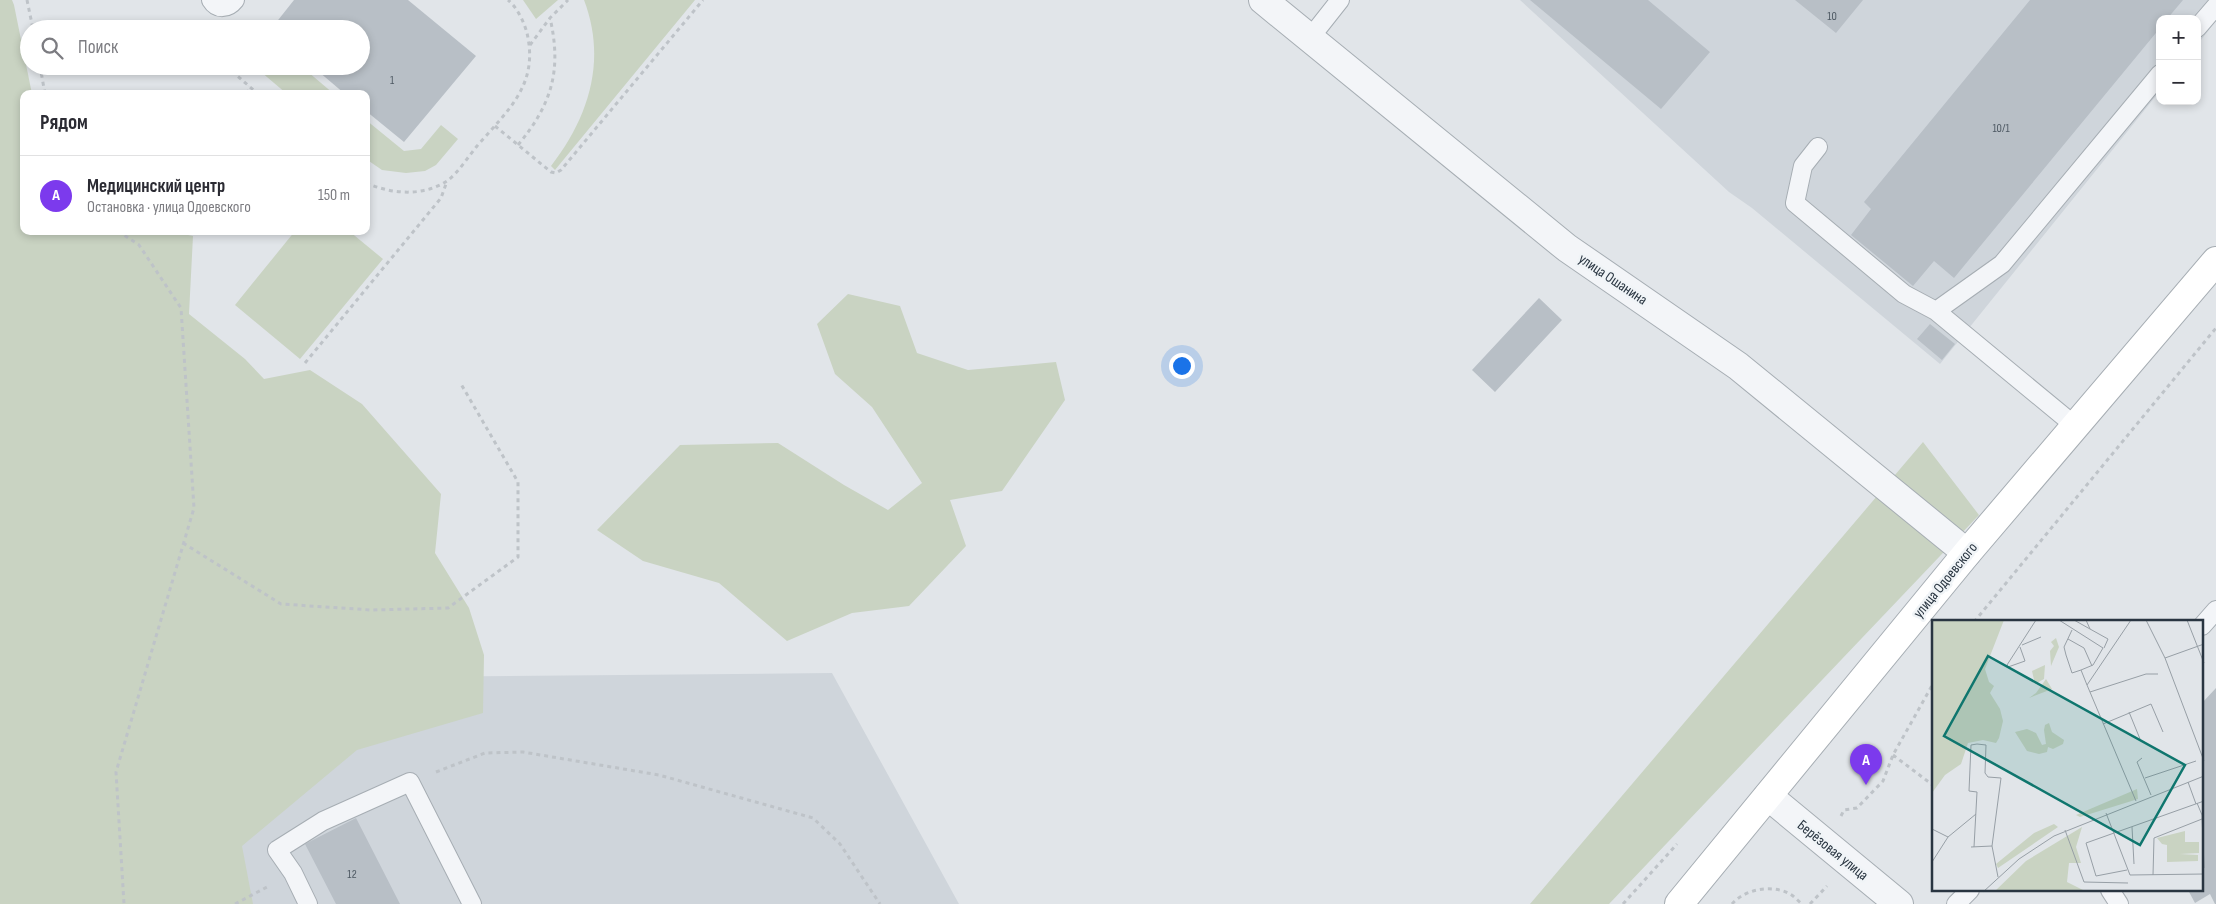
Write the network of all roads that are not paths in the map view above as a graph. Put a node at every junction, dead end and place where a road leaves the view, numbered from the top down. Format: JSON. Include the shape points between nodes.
{"nodes":[{"id":1,"x":210,"y":0,"type":"edge"},
{"id":2,"x":235,"y":0,"type":"edge"},
{"id":3,"x":1263,"y":0,"type":"edge"},
{"id":4,"x":1340,"y":0,"type":"edge"},
{"id":5,"x":2216,"y":6,"type":"edge"},
{"id":6,"x":2201,"y":23,"type":"edge"},
{"id":7,"x":1310,"y":38,"type":"junction"},
{"id":8,"x":2156,"y":79,"type":"edge"},
{"id":9,"x":1818,"y":148,"type":"dead end"},
{"id":10,"x":2216,"y":261,"type":"edge"},
{"id":11,"x":1936,"y":311,"type":"junction"},
{"id":12,"x":2074,"y":425,"type":"junction"},
{"id":13,"x":1967,"y":553,"type":"junction"},
{"id":14,"x":2216,"y":610,"type":"edge"},
{"id":15,"x":2204,"y":624,"type":"edge"},
{"id":16,"x":1768,"y":796,"type":"junction"},
{"id":17,"x":1968,"y":892,"type":"edge"},
{"id":18,"x":2111,"y":892,"type":"edge"},
{"id":19,"x":308,"y":904,"type":"edge"},
{"id":20,"x":472,"y":904,"type":"edge"},
{"id":21,"x":1680,"y":904,"type":"edge"},
{"id":22,"x":1899,"y":904,"type":"edge"},
{"id":23,"x":1956,"y":904,"type":"edge"},
{"id":24,"x":2119,"y":904,"type":"edge"}],
"edges":[{"from":1,"to":2,"type":"lane","via":[[223,8]]},
{"from":3,"to":7,"type":"street","name":"улица Ошанина"},
{"from":4,"to":7,"type":"lane"},
{"from":5,"to":6,"type":"lane"},
{"from":7,"to":13,"type":"street","name":"улица Ошанина","via":[[1567,248],[1738,366]]},
{"from":8,"to":11,"type":"lane","via":[[2002,264]]},
{"from":9,"to":11,"type":"lane","via":[[1803,166],[1795,203],[1904,294]]},
{"from":10,"to":12,"type":"street","name":"улица Одоевского"},
{"from":11,"to":12,"type":"lane"},
{"from":12,"to":13,"type":"street","name":"улица Одоевского"},
{"from":13,"to":16,"type":"street","name":"улица Одоевского"},
{"from":14,"to":15,"type":"lane"},
{"from":16,"to":21,"type":"street","name":"улица Одоевского"},
{"from":16,"to":22,"type":"street","name":"Берёзовая улица"},
{"from":17,"to":23,"type":"lane"},
{"from":18,"to":24,"type":"lane"},
{"from":19,"to":20,"type":"lane","via":[[294,874],[277,850],[323,821],[410,782]]}]}
